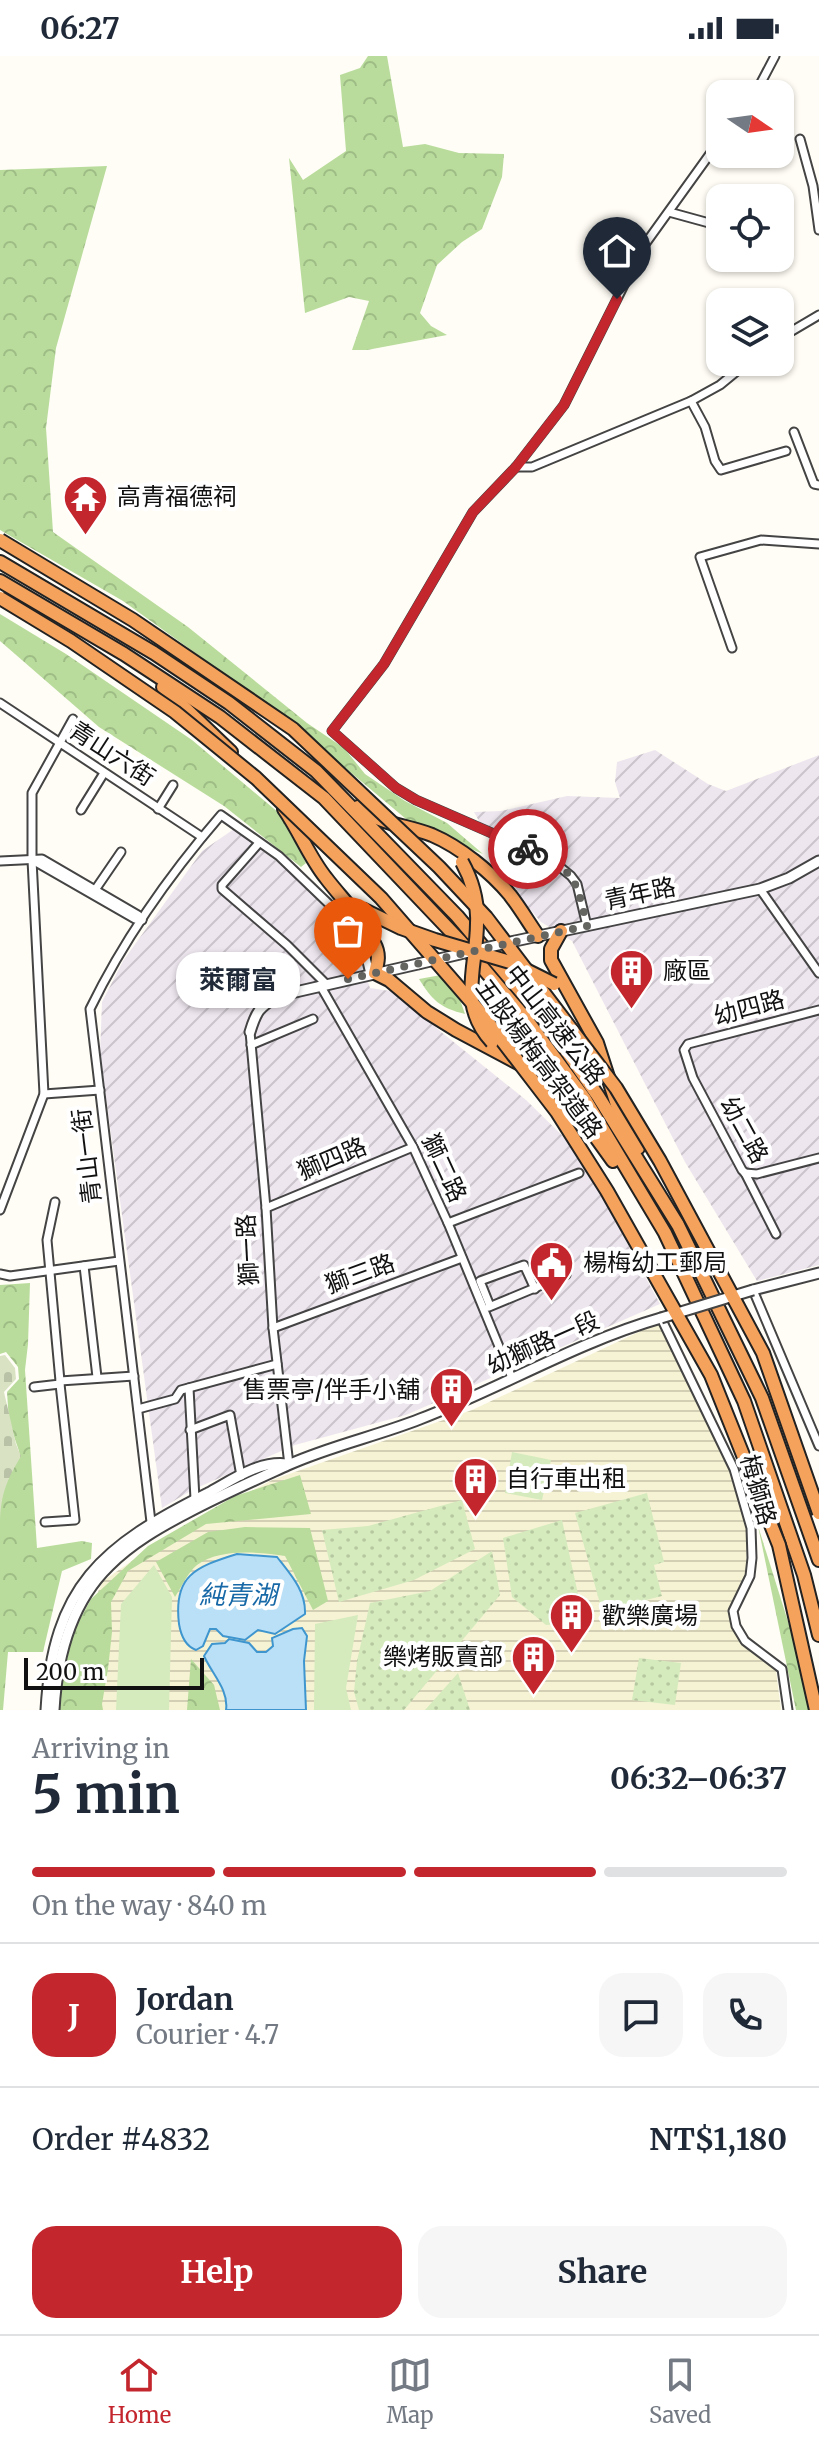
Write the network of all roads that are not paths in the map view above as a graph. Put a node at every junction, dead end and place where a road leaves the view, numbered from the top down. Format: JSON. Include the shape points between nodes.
{"nodes":[{"id":1,"x":775,"y":56,"type":"edge"},
{"id":2,"x":762,"y":80,"type":"edge"},
{"id":3,"x":800,"y":139,"type":"dead end"},
{"id":4,"x":706,"y":160,"type":"edge"},
{"id":5,"x":669,"y":212,"type":"junction"},
{"id":6,"x":706,"y":222,"type":"edge"},
{"id":7,"x":819,"y":230,"type":"edge"},
{"id":8,"x":819,"y":315,"type":"edge"},
{"id":9,"x":794,"y":330,"type":"edge"},
{"id":10,"x":731,"y":376,"type":"edge"},
{"id":11,"x":691,"y":401,"type":"junction"},
{"id":12,"x":794,"y":432,"type":"dead end"},
{"id":13,"x":786,"y":451,"type":"dead end"},
{"id":14,"x":516,"y":467,"type":"junction"},
{"id":15,"x":819,"y":485,"type":"edge"},
{"id":16,"x":0,"y":540,"type":"edge"},
{"id":17,"x":819,"y":544,"type":"edge"},
{"id":18,"x":0,"y":562,"type":"edge"},
{"id":19,"x":0,"y":581,"type":"edge"},
{"id":20,"x":0,"y":598,"type":"edge"},
{"id":21,"x":732,"y":648,"type":"dead end"},
{"id":22,"x":124,"y":654,"type":"junction"},
{"id":23,"x":0,"y":703,"type":"edge"},
{"id":24,"x":73,"y":719,"type":"dead end"},
{"id":25,"x":60,"y":744,"type":"junction"},
{"id":26,"x":316,"y":771,"type":"junction"},
{"id":27,"x":104,"y":773,"type":"junction"},
{"id":28,"x":173,"y":785,"type":"dead end"},
{"id":29,"x":158,"y":809,"type":"junction"},
{"id":30,"x":81,"y":810,"type":"dead end"},
{"id":31,"x":202,"y":837,"type":"junction"},
{"id":32,"x":259,"y":843,"type":"junction"},
{"id":33,"x":453,"y":847,"type":"junction"},
{"id":34,"x":121,"y":852,"type":"dead end"},
{"id":35,"x":32,"y":860,"type":"junction"},
{"id":36,"x":0,"y":861,"type":"edge"},
{"id":37,"x":819,"y":861,"type":"edge"},
{"id":38,"x":760,"y":889,"type":"junction"},
{"id":39,"x":95,"y":890,"type":"junction"},
{"id":40,"x":346,"y":901,"type":"junction"},
{"id":41,"x":142,"y":920,"type":"junction"},
{"id":42,"x":587,"y":926,"type":"junction"},
{"id":43,"x":561,"y":931,"type":"junction"},
{"id":44,"x":538,"y":936,"type":"junction"},
{"id":45,"x":475,"y":951,"type":"junction"},
{"id":46,"x":819,"y":973,"type":"edge"},
{"id":47,"x":372,"y":974,"type":"junction"},
{"id":48,"x":323,"y":984,"type":"junction"},
{"id":49,"x":576,"y":1004,"type":"junction"},
{"id":50,"x":819,"y":1010,"type":"edge"},
{"id":51,"x":313,"y":1019,"type":"dead end"},
{"id":52,"x":250,"y":1032,"type":"joint"},
{"id":53,"x":688,"y":1044,"type":"joint"},
{"id":54,"x":251,"y":1045,"type":"junction"},
{"id":55,"x":505,"y":1056,"type":"junction"},
{"id":56,"x":100,"y":1090,"type":"junction"},
{"id":57,"x":44,"y":1094,"type":"junction"},
{"id":58,"x":413,"y":1147,"type":"junction"},
{"id":59,"x":819,"y":1158,"type":"edge"},
{"id":60,"x":579,"y":1173,"type":"dead end"},
{"id":61,"x":745,"y":1173,"type":"junction"},
{"id":62,"x":55,"y":1202,"type":"dead end"},
{"id":63,"x":266,"y":1208,"type":"junction"},
{"id":64,"x":0,"y":1210,"type":"edge"},
{"id":65,"x":656,"y":1218,"type":"junction"},
{"id":66,"x":448,"y":1223,"type":"junction"},
{"id":67,"x":678,"y":1225,"type":"junction"},
{"id":68,"x":776,"y":1234,"type":"dead end"},
{"id":69,"x":462,"y":1258,"type":"junction"},
{"id":70,"x":119,"y":1261,"type":"junction"},
{"id":71,"x":84,"y":1266,"type":"junction"},
{"id":72,"x":49,"y":1272,"type":"junction"},
{"id":73,"x":819,"y":1273,"type":"edge"},
{"id":74,"x":0,"y":1274,"type":"edge"},
{"id":75,"x":566,"y":1275,"type":"dead end"},
{"id":76,"x":535,"y":1289,"type":"junction"},
{"id":77,"x":753,"y":1290,"type":"junction"},
{"id":78,"x":487,"y":1308,"type":"junction"},
{"id":79,"x":661,"y":1318,"type":"junction"},
{"id":80,"x":273,"y":1328,"type":"junction"},
{"id":81,"x":277,"y":1364,"type":"junction"},
{"id":82,"x":134,"y":1376,"type":"junction"},
{"id":83,"x":97,"y":1377,"type":"junction"},
{"id":84,"x":512,"y":1378,"type":"junction"},
{"id":85,"x":60,"y":1383,"type":"junction"},
{"id":86,"x":34,"y":1387,"type":"dead end"},
{"id":87,"x":189,"y":1388,"type":"junction"},
{"id":88,"x":138,"y":1409,"type":"junction"},
{"id":89,"x":190,"y":1430,"type":"junction"},
{"id":90,"x":819,"y":1446,"type":"edge"},
{"id":91,"x":289,"y":1465,"type":"junction"},
{"id":92,"x":241,"y":1476,"type":"junction"},
{"id":93,"x":195,"y":1499,"type":"junction"},
{"id":94,"x":819,"y":1513,"type":"edge"},
{"id":95,"x":45,"y":1522,"type":"dead end"},
{"id":96,"x":154,"y":1526,"type":"junction"},
{"id":97,"x":819,"y":1560,"type":"edge"},
{"id":98,"x":819,"y":1635,"type":"edge"},
{"id":99,"x":46,"y":1710,"type":"edge"},
{"id":100,"x":54,"y":1710,"type":"edge"},
{"id":101,"x":788,"y":1710,"type":"edge"},
{"id":102,"x":816,"y":1710,"type":"edge"}],
"edges":[{"from":1,"to":2,"type":"street"},
{"from":3,"to":7,"type":"street"},
{"from":4,"to":5,"type":"street"},
{"from":5,"to":6,"type":"street"},
{"from":5,"to":14,"type":"street","via":[[643,247],[564,405]]},
{"from":8,"to":9,"type":"street"},
{"from":10,"to":11,"type":"street"},
{"from":11,"to":13,"type":"street","via":[[721,470]]},
{"from":11,"to":14,"type":"street","via":[[532,467]]},
{"from":12,"to":15,"type":"street","via":[[814,484]]},
{"from":14,"to":42,"type":"street","via":[[473,512],[384,664],[332,731],[406,794],[549,858],[577,884]]},
{"from":16,"to":94,"type":"highway","name":"五股楊梅高架道路","bridge":true,"via":[[133,620],[293,729],[486,917],[616,1088],[660,1161],[763,1353]]},
{"from":17,"to":21,"type":"street","via":[[761,540],[700,557]]},
{"from":18,"to":26,"type":"highway","name":"中山高速公路","via":[[154,653]]},
{"from":19,"to":22,"type":"highway","name":"中山高速公路"},
{"from":20,"to":102,"type":"highway","name":"五股楊梅高架道路","bridge":true,"via":[[175,712],[256,778],[381,898],[481,1013],[557,1112],[711,1375],[779,1545]]},
{"from":22,"to":40,"type":"highway","via":[[194,715],[282,807]]},
{"from":22,"to":65,"type":"highway","name":"中山高速公路","via":[[220,717],[349,822],[527,1020],[585,1099]]},
{"from":23,"to":25,"type":"street","name":"青山六街"},
{"from":24,"to":25,"type":"street"},
{"from":25,"to":27,"type":"street","name":"青山六街"},
{"from":25,"to":35,"type":"street","via":[[32,793]]},
{"from":26,"to":33,"type":"highway","via":[[376,819],[429,834]]},
{"from":26,"to":67,"type":"highway","name":"中山高速公路","via":[[457,916],[545,1020]]},
{"from":27,"to":29,"type":"street","name":"青山六街"},
{"from":27,"to":30,"type":"street"},
{"from":28,"to":29,"type":"street"},
{"from":29,"to":31,"type":"street","name":"青山六街"},
{"from":31,"to":32,"type":"street","name":"青山一街","via":[[221,815]]},
{"from":31,"to":41,"type":"street","name":"青山一街"},
{"from":32,"to":47,"type":"street","via":[[355,929]]},
{"from":32,"to":48,"type":"street","name":"獅二路","via":[[222,889]]},
{"from":33,"to":44,"type":"highway","via":[[509,894]]},
{"from":33,"to":45,"type":"highway","bridge":true,"via":[[475,896]]},
{"from":34,"to":39,"type":"street"},
{"from":35,"to":36,"type":"street"},
{"from":35,"to":39,"type":"street","via":[[42,859]]},
{"from":35,"to":41,"type":"street"},
{"from":35,"to":57,"type":"street"},
{"from":37,"to":38,"type":"street","name":"青年路"},
{"from":38,"to":42,"type":"street","name":"青年路"},
{"from":38,"to":46,"type":"street"},
{"from":39,"to":41,"type":"street"},
{"from":40,"to":45,"type":"highway","bridge":true,"via":[[401,928]]},
{"from":40,"to":47,"type":"highway","via":[[375,943],[379,958]]},
{"from":41,"to":56,"type":"street","name":"青山一街","via":[[90,1009]]},
{"from":42,"to":43,"type":"street","name":"青年路"},
{"from":43,"to":44,"type":"street","name":"青年路"},
{"from":43,"to":49,"type":"highway","via":[[551,960]]},
{"from":44,"to":45,"type":"street","name":"青年路","bridge":true},
{"from":45,"to":47,"type":"street","name":"青年路","bridge":true},
{"from":45,"to":49,"type":"highway","bridge":true,"via":[[535,973]]},
{"from":45,"to":55,"type":"highway","bridge":true,"via":[[472,1010]]},
{"from":47,"to":48,"type":"street","name":"青年路"},
{"from":47,"to":55,"type":"highway"},
{"from":48,"to":52,"type":"street","name":"青年路","via":[[261,1005]]},
{"from":48,"to":58,"type":"street","name":"獅二路"},
{"from":49,"to":67,"type":"highway","via":[[597,1043],[618,1108]]},
{"from":50,"to":53,"type":"street","name":"幼四路"},
{"from":51,"to":54,"type":"street"},
{"from":52,"to":54,"type":"street","name":"獅一路"},
{"from":53,"to":61,"type":"street","name":"幼二路","via":[[687,1066]]},
{"from":54,"to":63,"type":"street","name":"獅一路"},
{"from":55,"to":65,"type":"highway","via":[[556,1087],[572,1104]]},
{"from":56,"to":57,"type":"street"},
{"from":56,"to":70,"type":"street","name":"青山一街"},
{"from":57,"to":64,"type":"street"},
{"from":58,"to":63,"type":"street","name":"獅四路"},
{"from":58,"to":66,"type":"street","name":"獅二路"},
{"from":59,"to":61,"type":"street"},
{"from":60,"to":66,"type":"street"},
{"from":61,"to":68,"type":"street","name":"幼二路"},
{"from":62,"to":72,"type":"street","via":[[47,1240]]},
{"from":63,"to":80,"type":"street","name":"獅一路"},
{"from":65,"to":98,"type":"highway","name":"中山高速公路","via":[[744,1401],[804,1575]]},
{"from":66,"to":69,"type":"street","name":"獅二路"},
{"from":67,"to":97,"type":"highway","name":"中山高速公路","via":[[762,1398]]},
{"from":69,"to":78,"type":"street","name":"獅二路"},
{"from":69,"to":80,"type":"street","name":"獅三路"},
{"from":70,"to":71,"type":"street"},
{"from":70,"to":82,"type":"street","name":"青山一街"},
{"from":71,"to":72,"type":"street"},
{"from":71,"to":83,"type":"street"},
{"from":72,"to":74,"type":"street"},
{"from":72,"to":85,"type":"street"},
{"from":73,"to":77,"type":"street","name":"幼獅路一段"},
{"from":75,"to":76,"type":"street"},
{"from":76,"to":78,"type":"street"},
{"from":76,"to":78,"type":"street","via":[[524,1265],[480,1281]]},
{"from":77,"to":79,"type":"street","name":"幼獅路一段","bridge":true},
{"from":77,"to":90,"type":"street"},
{"from":78,"to":84,"type":"street","name":"獅二路"},
{"from":79,"to":84,"type":"street","name":"幼獅路一段"},
{"from":79,"to":101,"type":"street","name":"梅獅路","via":[[734,1469],[751,1528],[750,1576],[733,1611],[736,1626],[745,1641],[782,1669]]},
{"from":80,"to":81,"type":"street","name":"獅一路"},
{"from":81,"to":87,"type":"street"},
{"from":81,"to":91,"type":"street","name":"獅一路"},
{"from":82,"to":83,"type":"street"},
{"from":82,"to":88,"type":"street","name":"青山一街"},
{"from":83,"to":85,"type":"street"},
{"from":84,"to":91,"type":"street","name":"幼獅路一段","via":[[420,1419]]},
{"from":85,"to":86,"type":"street"},
{"from":85,"to":95,"type":"street","via":[[75,1520]]},
{"from":87,"to":88,"type":"street","via":[[175,1399]]},
{"from":87,"to":89,"type":"street"},
{"from":88,"to":96,"type":"street","name":"青山一街"},
{"from":89,"to":92,"type":"street","via":[[230,1415]]},
{"from":89,"to":93,"type":"street"},
{"from":91,"to":92,"type":"street","name":"幼獅路一段","via":[[272,1462]]},
{"from":91,"to":96,"type":"street","name":"幼獅路一段"},
{"from":92,"to":93,"type":"street","name":"幼獅路一段"},
{"from":93,"to":96,"type":"street","name":"幼獅路一段"},
{"from":96,"to":99,"type":"street","name":"幼獅路一段","via":[[113,1549],[79,1588],[52,1654]]},
{"from":96,"to":100,"type":"street","name":"幼獅路一段","via":[[106,1568],[85,1595],[62,1648]]}]}
